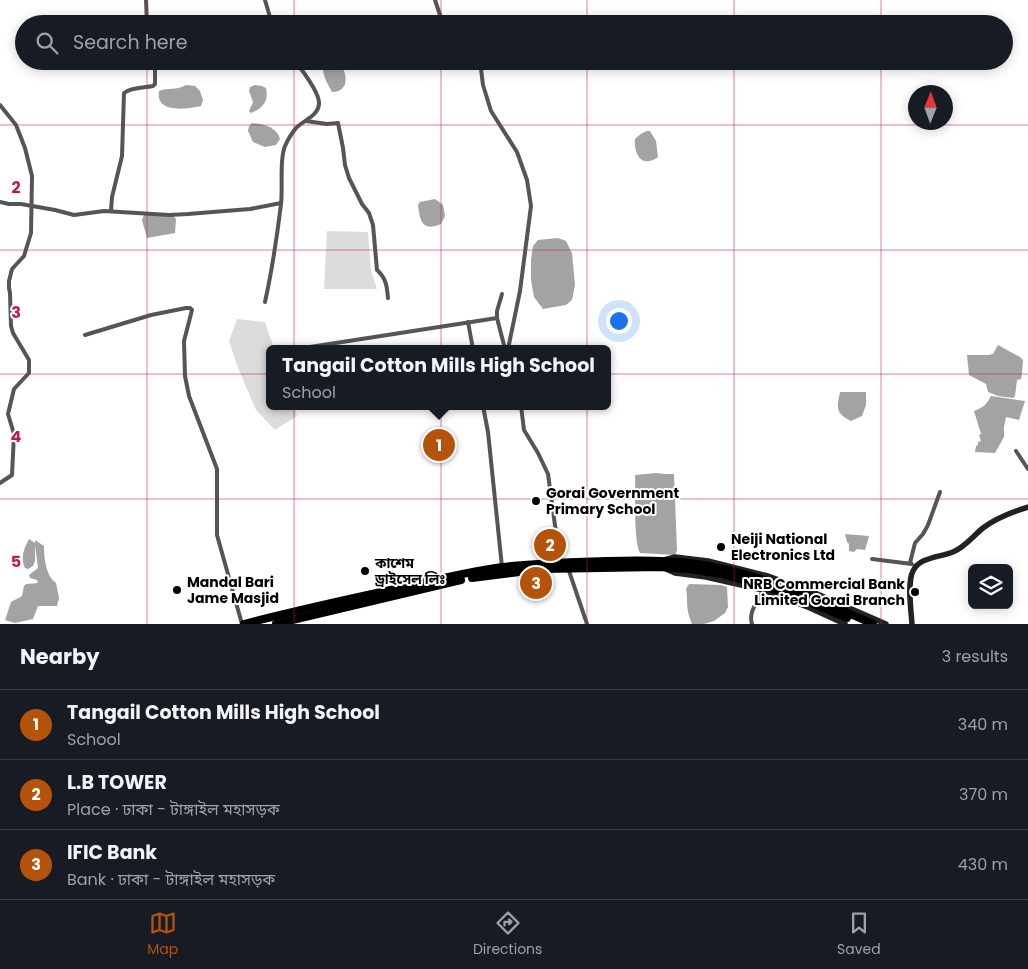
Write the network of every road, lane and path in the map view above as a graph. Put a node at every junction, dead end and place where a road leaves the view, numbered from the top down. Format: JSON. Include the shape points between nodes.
{"nodes":[{"id":1,"x":146,"y":0,"type":"edge"},
{"id":2,"x":265,"y":0,"type":"edge"},
{"id":3,"x":435,"y":0,"type":"edge"},
{"id":4,"x":147,"y":15,"type":"edge"},
{"id":5,"x":269,"y":15,"type":"edge"},
{"id":6,"x":441,"y":15,"type":"edge"},
{"id":7,"x":155,"y":70,"type":"edge"},
{"id":8,"x":302,"y":70,"type":"edge"},
{"id":9,"x":481,"y":70,"type":"edge"},
{"id":10,"x":0,"y":105,"type":"edge"},
{"id":11,"x":306,"y":121,"type":"junction"},
{"id":12,"x":0,"y":202,"type":"edge"},
{"id":13,"x":281,"y":203,"type":"junction"},
{"id":14,"x":31,"y":206,"type":"junction"},
{"id":15,"x":111,"y":211,"type":"junction"},
{"id":16,"x":502,"y":294,"type":"dead end"},
{"id":17,"x":388,"y":298,"type":"dead end"},
{"id":18,"x":265,"y":302,"type":"dead end"},
{"id":19,"x":497,"y":318,"type":"junction"},
{"id":20,"x":468,"y":322,"type":"junction"},
{"id":21,"x":85,"y":335,"type":"dead end"},
{"id":22,"x":322,"y":345,"type":"edge"},
{"id":23,"x":472,"y":345,"type":"edge"},
{"id":24,"x":504,"y":345,"type":"edge"},
{"id":25,"x":509,"y":345,"type":"edge"},
{"id":26,"x":484,"y":410,"type":"edge"},
{"id":27,"x":522,"y":410,"type":"edge"},
{"id":28,"x":1016,"y":451,"type":"dead end"},
{"id":29,"x":1028,"y":469,"type":"edge"},
{"id":30,"x":0,"y":483,"type":"edge"},
{"id":31,"x":940,"y":492,"type":"dead end"},
{"id":32,"x":1028,"y":507,"type":"edge"},
{"id":33,"x":872,"y":559,"type":"dead end"},
{"id":34,"x":560,"y":562,"type":"junction"},
{"id":35,"x":661,"y":563,"type":"junction"},
{"id":36,"x":910,"y":563,"type":"junction"},
{"id":37,"x":917,"y":565,"type":"junction"},
{"id":38,"x":502,"y":567,"type":"junction"},
{"id":39,"x":568,"y":568,"type":"junction"},
{"id":40,"x":764,"y":590,"type":"junction"},
{"id":41,"x":324,"y":608,"type":"junction"},
{"id":42,"x":243,"y":624,"type":"edge"},
{"id":43,"x":276,"y":624,"type":"edge"},
{"id":44,"x":588,"y":624,"type":"edge"},
{"id":45,"x":752,"y":624,"type":"edge"},
{"id":46,"x":845,"y":624,"type":"edge"},
{"id":47,"x":860,"y":624,"type":"edge"},
{"id":48,"x":873,"y":624,"type":"edge"},
{"id":49,"x":886,"y":624,"type":"edge"},
{"id":50,"x":912,"y":624,"type":"edge"}],
"edges":[{"from":1,"to":4,"type":"street"},
{"from":2,"to":5,"type":"street"},
{"from":3,"to":6,"type":"street"},
{"from":7,"to":15,"type":"street","via":[[153,86],[124,93],[122,156]]},
{"from":8,"to":11,"type":"street","via":[[319,98],[319,106]]},
{"from":9,"to":25,"type":"street","via":[[488,105],[518,152],[531,206],[520,291]]},
{"from":10,"to":14,"type":"street","via":[[16,125],[25,148],[32,176]]},
{"from":11,"to":13,"type":"street","via":[[296,128],[285,145]]},
{"from":11,"to":17,"type":"street","via":[[338,123],[349,178],[373,225],[377,270],[387,282]]},
{"from":12,"to":14,"type":"street"},
{"from":13,"to":15,"type":"street","via":[[188,214]]},
{"from":13,"to":18,"type":"street"},
{"from":14,"to":15,"type":"street","via":[[74,215]]},
{"from":14,"to":30,"type":"street","via":[[27,250],[12,269],[9,281],[11,326],[29,360],[28,373],[14,389],[8,414],[14,434],[12,475]]},
{"from":16,"to":19,"type":"street"},
{"from":19,"to":20,"type":"street"},
{"from":19,"to":24,"type":"street"},
{"from":20,"to":22,"type":"street"},
{"from":20,"to":23,"type":"street"},
{"from":21,"to":42,"type":"street","via":[[151,315],[186,308],[192,310],[184,341],[185,376],[189,396],[217,468],[217,534]]},
{"from":26,"to":38,"type":"street"},
{"from":27,"to":34,"type":"street","via":[[524,430],[548,474]]},
{"from":28,"to":29,"type":"street"},
{"from":31,"to":36,"type":"street","via":[[928,525],[915,543]]},
{"from":32,"to":37,"type":"main road","via":[[988,524],[956,551]]},
{"from":33,"to":36,"type":"street"},
{"from":34,"to":35,"type":"highway"},
{"from":34,"to":38,"type":"highway"},
{"from":35,"to":39,"type":"highway"},
{"from":35,"to":40,"type":"main road","via":[[675,573]]},
{"from":35,"to":47,"type":"highway","via":[[765,586]]},
{"from":35,"to":48,"type":"highway","via":[[724,568],[773,582]]},
{"from":35,"to":49,"type":"main road","via":[[675,557],[708,561],[768,576]]},
{"from":36,"to":37,"type":"street"},
{"from":37,"to":50,"type":"main road","via":[[912,572],[910,587]]},
{"from":38,"to":41,"type":"highway","via":[[442,578]]},
{"from":39,"to":41,"type":"highway","via":[[466,579]]},
{"from":39,"to":44,"type":"street"},
{"from":40,"to":45,"type":"street","via":[[751,612]]},
{"from":40,"to":46,"type":"main road"},
{"from":41,"to":42,"type":"highway"},
{"from":41,"to":43,"type":"highway"}]}
